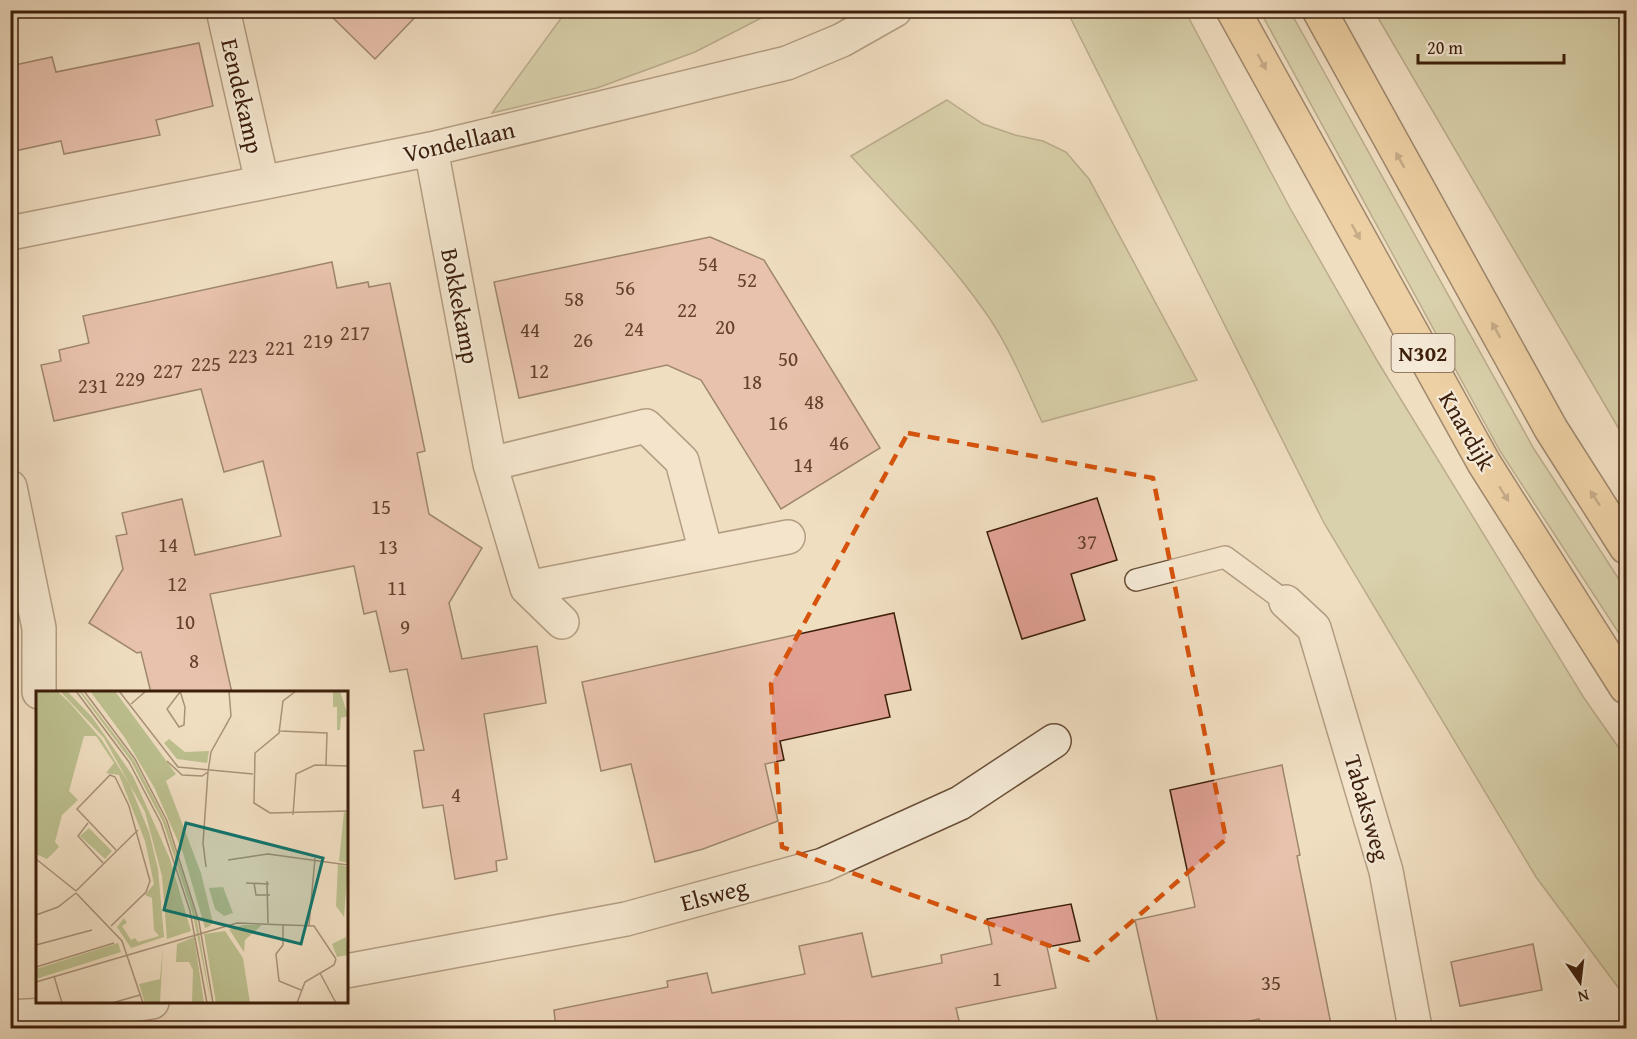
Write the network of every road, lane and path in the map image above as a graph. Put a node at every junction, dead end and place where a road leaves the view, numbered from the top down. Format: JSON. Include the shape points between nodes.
{"nodes":[{"id":1,"x":223,"y":10,"type":"edge"},
{"id":2,"x":895,"y":10,"type":"edge"},
{"id":3,"x":1233,"y":10,"type":"edge"},
{"id":4,"x":1319,"y":10,"type":"edge"},
{"id":5,"x":431,"y":149,"type":"junction"},
{"id":6,"x":262,"y":182,"type":"junction"},
{"id":7,"x":10,"y":233,"type":"edge"},
{"id":8,"x":490,"y":464,"type":"junction"},
{"id":9,"x":10,"y":487,"type":"edge"},
{"id":10,"x":788,"y":537,"type":"dead end"},
{"id":11,"x":1626,"y":547,"type":"edge"},
{"id":12,"x":706,"y":552,"type":"junction"},
{"id":13,"x":1136,"y":580,"type":"dead end"},
{"id":14,"x":527,"y":588,"type":"junction"},
{"id":15,"x":1286,"y":602,"type":"joint"},
{"id":16,"x":562,"y":622,"type":"dead end"},
{"id":17,"x":1626,"y":687,"type":"edge"},
{"id":18,"x":39,"y":691,"type":"edge"},
{"id":19,"x":1054,"y":741,"type":"dead end"},
{"id":20,"x":348,"y":972,"type":"edge"},
{"id":21,"x":138,"y":1003,"type":"edge"},
{"id":22,"x":80,"y":1007,"type":"edge"},
{"id":23,"x":10,"y":1017,"type":"edge"},
{"id":24,"x":1415,"y":1029,"type":"edge"}],
"edges":[{"from":1,"to":6,"type":"street","name":"Eendekamp"},
{"from":2,"to":5,"type":"street","name":"Vondellaan","via":[[842,40],[787,63]]},
{"from":3,"to":17,"type":"main road","name":"Knardijk","number":"N302","one_way":true,"via":[[1484,463]]},
{"from":11,"to":4,"type":"main road","one_way":true,"via":[[1551,429]]},
{"from":5,"to":6,"type":"street","name":"Vondellaan"},
{"from":5,"to":8,"type":"street","name":"Bokkekamp"},
{"from":6,"to":7,"type":"street","name":"Vondellaan"},
{"from":8,"to":12,"type":"street","via":[[646,426],[682,460]]},
{"from":8,"to":14,"type":"street","name":"Bokkekamp"},
{"from":9,"to":18,"type":"street","via":[[39,628]]},
{"from":10,"to":12,"type":"street"},
{"from":12,"to":14,"type":"street"},
{"from":13,"to":15,"type":"lane","via":[[1225,557]]},
{"from":14,"to":16,"type":"street","name":"Bokkekamp"},
{"from":15,"to":24,"type":"street","name":"Tabaksweg","via":[[1314,628],[1386,871]]},
{"from":19,"to":20,"type":"street","name":"Elsweg","via":[[960,802],[823,865],[626,919]]},
{"from":21,"to":22,"type":"street"},
{"from":22,"to":23,"type":"street"}]}
